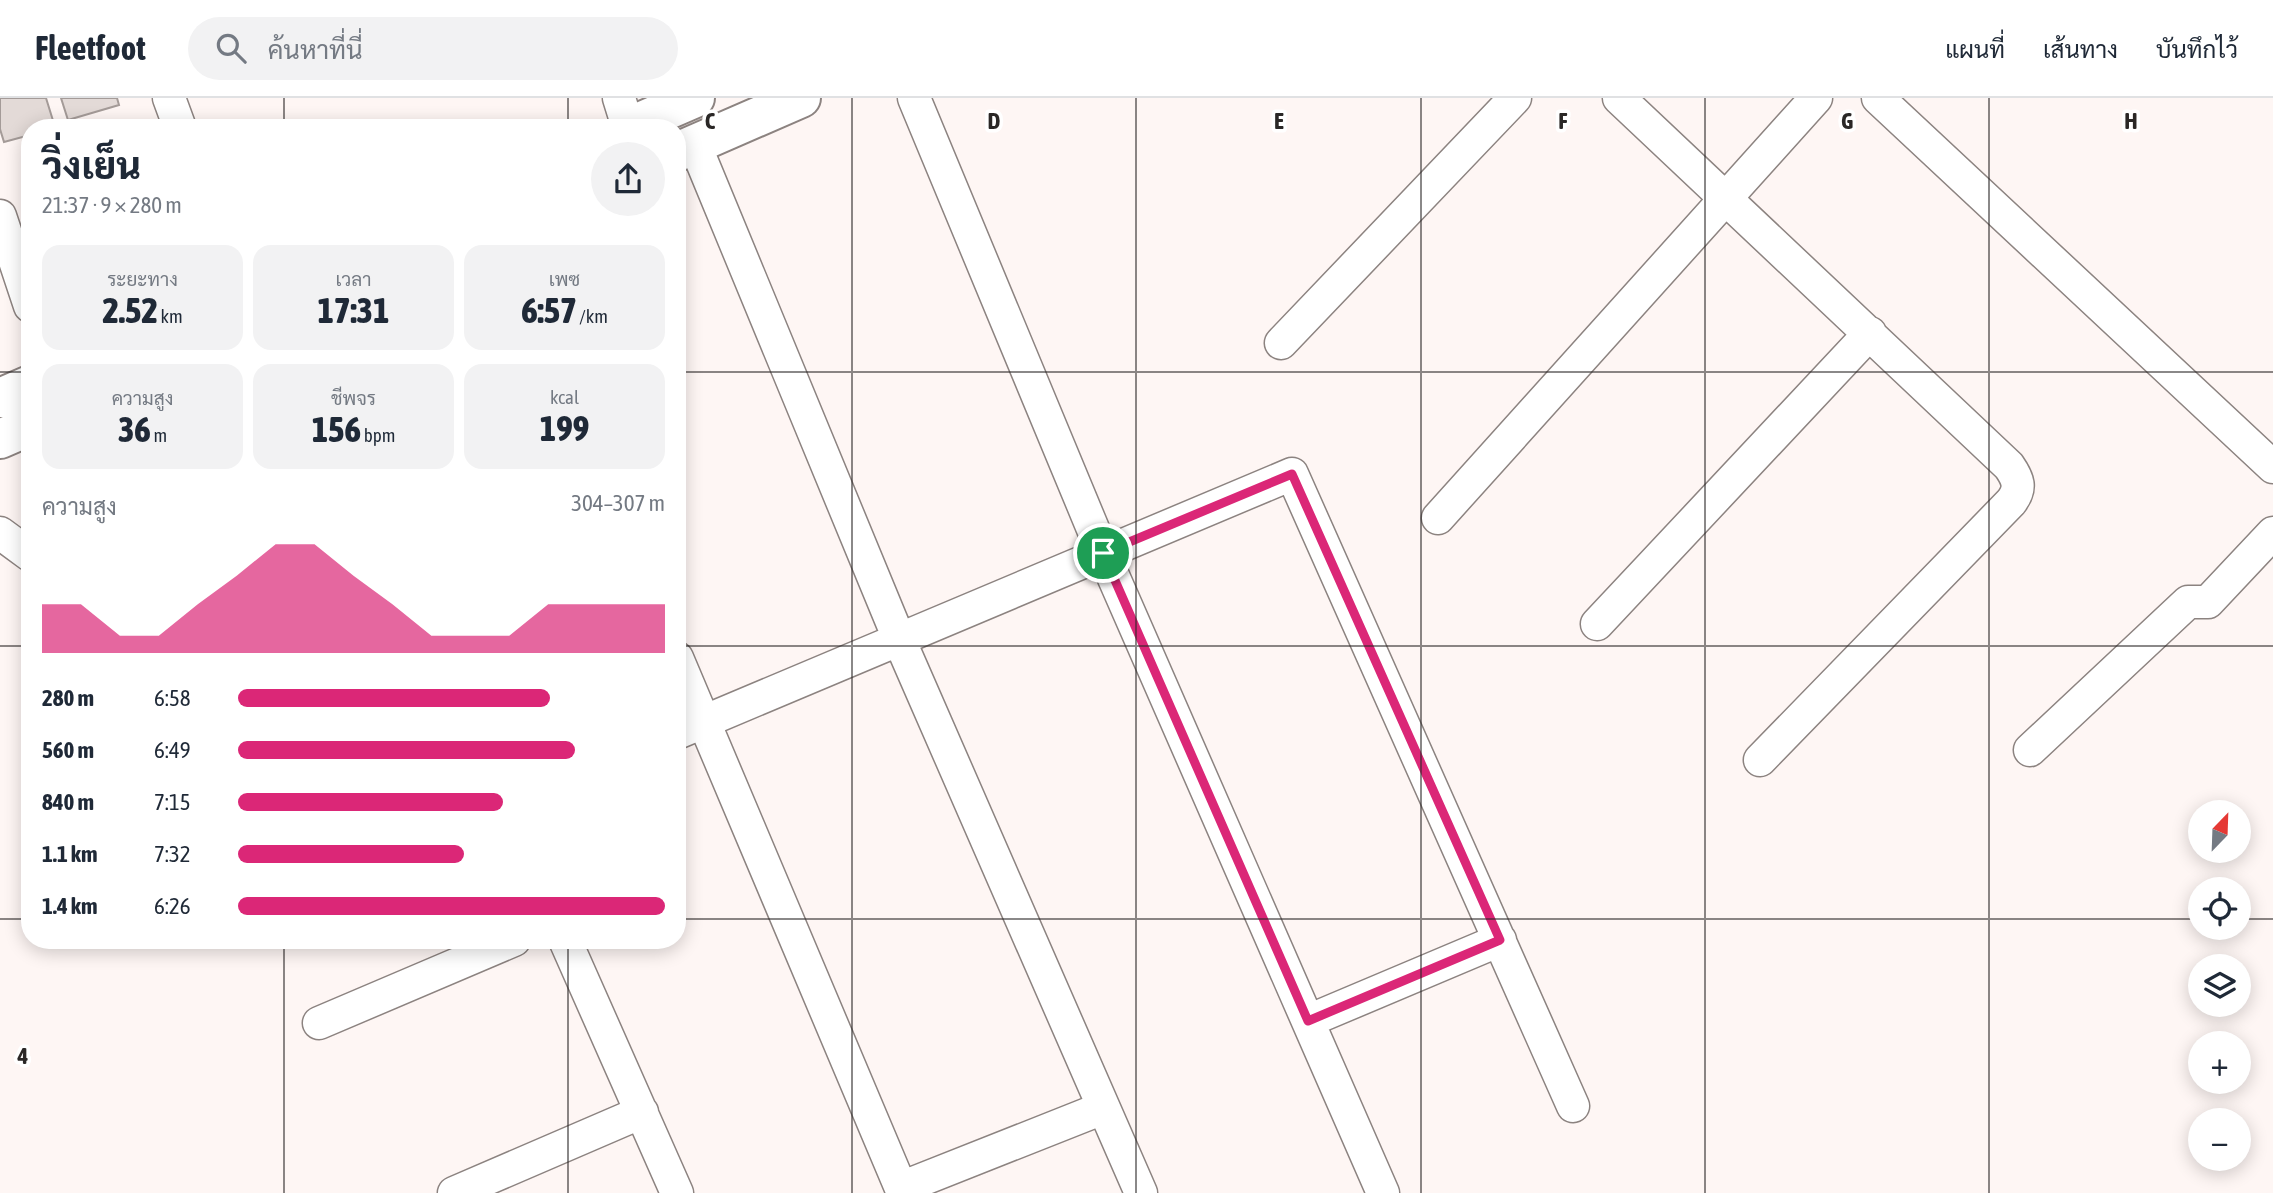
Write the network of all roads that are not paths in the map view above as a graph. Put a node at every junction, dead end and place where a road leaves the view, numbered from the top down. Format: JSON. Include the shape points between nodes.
{"nodes":[{"id":1,"x":169,"y":98,"type":"edge"},
{"id":2,"x":695,"y":98,"type":"edge"},
{"id":3,"x":801,"y":98,"type":"edge"},
{"id":4,"x":914,"y":98,"type":"edge"},
{"id":5,"x":1515,"y":98,"type":"edge"},
{"id":6,"x":1619,"y":98,"type":"edge"},
{"id":7,"x":1816,"y":98,"type":"edge"},
{"id":8,"x":1878,"y":98,"type":"edge"},
{"id":9,"x":624,"y":117,"type":"edge"},
{"id":10,"x":177,"y":119,"type":"edge"},
{"id":11,"x":686,"y":148,"type":"edge"},
{"id":12,"x":1726,"y":198,"type":"junction"},
{"id":13,"x":0,"y":216,"type":"edge"},
{"id":14,"x":21,"y":279,"type":"edge"},
{"id":15,"x":1870,"y":333,"type":"junction"},
{"id":16,"x":1281,"y":343,"type":"dead end"},
{"id":17,"x":21,"y":389,"type":"edge"},
{"id":18,"x":0,"y":398,"type":"edge"},
{"id":19,"x":21,"y":430,"type":"edge"},
{"id":20,"x":0,"y":439,"type":"edge"},
{"id":21,"x":2273,"y":467,"type":"edge"},
{"id":22,"x":1438,"y":518,"type":"dead end"},
{"id":23,"x":0,"y":533,"type":"edge"},
{"id":24,"x":2273,"y":533,"type":"edge"},
{"id":25,"x":21,"y":548,"type":"edge"},
{"id":26,"x":1103,"y":553,"type":"junction"},
{"id":27,"x":1597,"y":624,"type":"dead end"},
{"id":28,"x":899,"y":639,"type":"junction"},
{"id":29,"x":686,"y":702,"type":"edge"},
{"id":30,"x":691,"y":727,"type":"edge"},
{"id":31,"x":2030,"y":750,"type":"dead end"},
{"id":32,"x":1760,"y":760,"type":"dead end"},
{"id":33,"x":1500,"y":940,"type":"junction"},
{"id":34,"x":493,"y":949,"type":"edge"},
{"id":35,"x":569,"y":949,"type":"edge"},
{"id":36,"x":1308,"y":1021,"type":"junction"},
{"id":37,"x":319,"y":1023,"type":"dead end"},
{"id":38,"x":1573,"y":1106,"type":"dead end"},
{"id":39,"x":1103,"y":1108,"type":"junction"},
{"id":40,"x":642,"y":1112,"type":"junction"},
{"id":41,"x":902,"y":1190,"type":"edge"},
{"id":42,"x":454,"y":1193,"type":"edge"},
{"id":43,"x":677,"y":1193,"type":"edge"},
{"id":44,"x":1141,"y":1193,"type":"edge"},
{"id":45,"x":1383,"y":1193,"type":"edge"}],
"edges":[{"from":1,"to":10,"type":"street"},
{"from":2,"to":9,"type":"street"},
{"from":3,"to":11,"type":"street"},
{"from":4,"to":26,"type":"street"},
{"from":5,"to":16,"type":"street"},
{"from":6,"to":12,"type":"street"},
{"from":7,"to":12,"type":"street"},
{"from":8,"to":21,"type":"street"},
{"from":11,"to":28,"type":"street"},
{"from":12,"to":15,"type":"street"},
{"from":12,"to":22,"type":"street"},
{"from":13,"to":14,"type":"street"},
{"from":15,"to":27,"type":"street"},
{"from":15,"to":32,"type":"street","via":[[2008,466],[2018,478],[2017,495]]},
{"from":17,"to":18,"type":"street"},
{"from":19,"to":20,"type":"street"},
{"from":23,"to":25,"type":"street"},
{"from":24,"to":31,"type":"street","via":[[2208,602],[2188,602]]},
{"from":26,"to":28,"type":"street"},
{"from":26,"to":33,"type":"street","via":[[1292,474]]},
{"from":26,"to":36,"type":"street"},
{"from":28,"to":30,"type":"street"},
{"from":28,"to":39,"type":"street"},
{"from":29,"to":30,"type":"street"},
{"from":30,"to":41,"type":"street"},
{"from":33,"to":36,"type":"street"},
{"from":33,"to":38,"type":"street"},
{"from":34,"to":37,"type":"street"},
{"from":35,"to":40,"type":"street"},
{"from":36,"to":45,"type":"street"},
{"from":39,"to":41,"type":"street"},
{"from":39,"to":44,"type":"street"},
{"from":40,"to":42,"type":"street"},
{"from":40,"to":43,"type":"street"}]}
